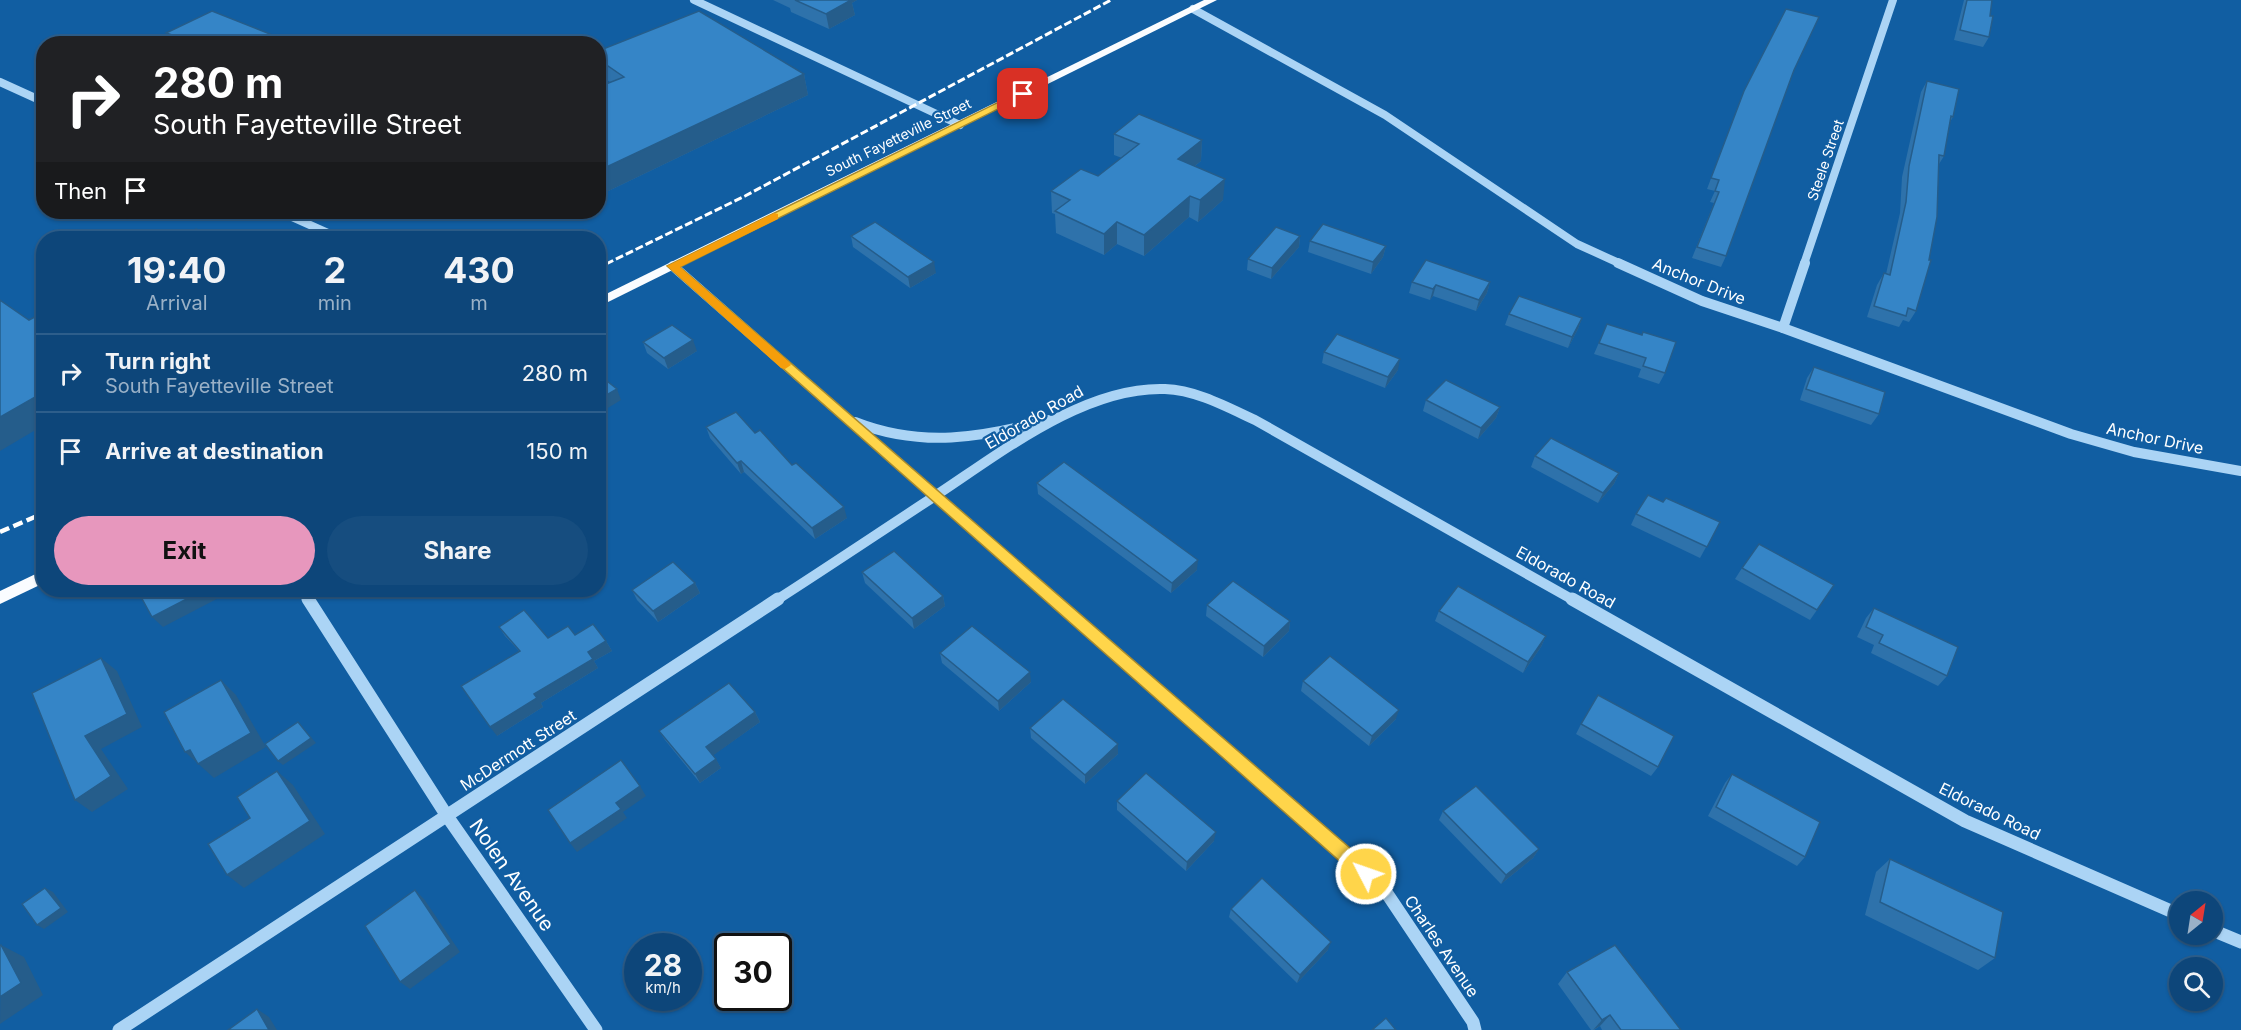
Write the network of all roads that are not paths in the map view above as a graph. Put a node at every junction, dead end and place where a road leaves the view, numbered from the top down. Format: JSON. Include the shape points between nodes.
{"nodes":[{"id":1,"x":694,"y":0,"type":"edge"},
{"id":2,"x":1212,"y":0,"type":"edge"},
{"id":3,"x":1893,"y":0,"type":"edge"},
{"id":4,"x":1193,"y":9,"type":"junction"},
{"id":5,"x":0,"y":82,"type":"edge"},
{"id":6,"x":36,"y":98,"type":"edge"},
{"id":7,"x":960,"y":125,"type":"junction"},
{"id":8,"x":297,"y":219,"type":"edge"},
{"id":9,"x":323,"y":231,"type":"edge"},
{"id":10,"x":673,"y":266,"type":"junction"},
{"id":11,"x":606,"y":299,"type":"edge"},
{"id":12,"x":1783,"y":328,"type":"junction"},
{"id":13,"x":841,"y":414,"type":"junction"},
{"id":14,"x":1060,"y":417,"type":"junction"},
{"id":15,"x":2241,"y":471,"type":"edge"},
{"id":16,"x":934,"y":497,"type":"junction"},
{"id":17,"x":36,"y":580,"type":"edge"},
{"id":18,"x":0,"y":597,"type":"edge"},
{"id":19,"x":306,"y":597,"type":"edge"},
{"id":20,"x":447,"y":816,"type":"junction"},
{"id":21,"x":2169,"y":910,"type":"edge"},
{"id":22,"x":2223,"y":935,"type":"edge"},
{"id":23,"x":2241,"y":942,"type":"edge"},
{"id":24,"x":119,"y":1030,"type":"edge"},
{"id":25,"x":597,"y":1030,"type":"edge"},
{"id":26,"x":1474,"y":1030,"type":"edge"}],
"edges":[{"from":1,"to":7,"type":"street"},
{"from":2,"to":4,"type":"main road","name":"South Fayetteville Street"},
{"from":3,"to":12,"type":"street","name":"Steele Street"},
{"from":4,"to":7,"type":"main road","name":"South Fayetteville Street"},
{"from":4,"to":12,"type":"street","name":"Anchor Drive","via":[[1385,115],[1577,244],[1702,301]]},
{"from":5,"to":6,"type":"street"},
{"from":7,"to":10,"type":"main road","name":"South Fayetteville Street"},
{"from":8,"to":9,"type":"street"},
{"from":10,"to":11,"type":"main road","name":"South Fayetteville Street"},
{"from":10,"to":13,"type":"street","name":"Charles Avenue"},
{"from":12,"to":15,"type":"street","name":"Anchor Drive","via":[[2072,434],[2134,452]]},
{"from":13,"to":14,"type":"street","via":[[872,430],[902,437],[957,438],[1011,431]]},
{"from":13,"to":16,"type":"street","name":"Charles Avenue"},
{"from":14,"to":16,"type":"street","name":"Eldorado Road"},
{"from":14,"to":21,"type":"street","name":"Eldorado Road","via":[[1095,400],[1140,390],[1165,389],[1227,407],[1965,821]]},
{"from":16,"to":20,"type":"street","name":"McDermott Street"},
{"from":16,"to":26,"type":"street","name":"Charles Avenue","via":[[1384,890],[1473,1022]]},
{"from":17,"to":18,"type":"main road"},
{"from":19,"to":20,"type":"street","name":"Nolen Avenue"},
{"from":20,"to":24,"type":"street","name":"McDermott Street"},
{"from":20,"to":25,"type":"street","name":"Nolen Avenue"},
{"from":22,"to":23,"type":"street"}]}
